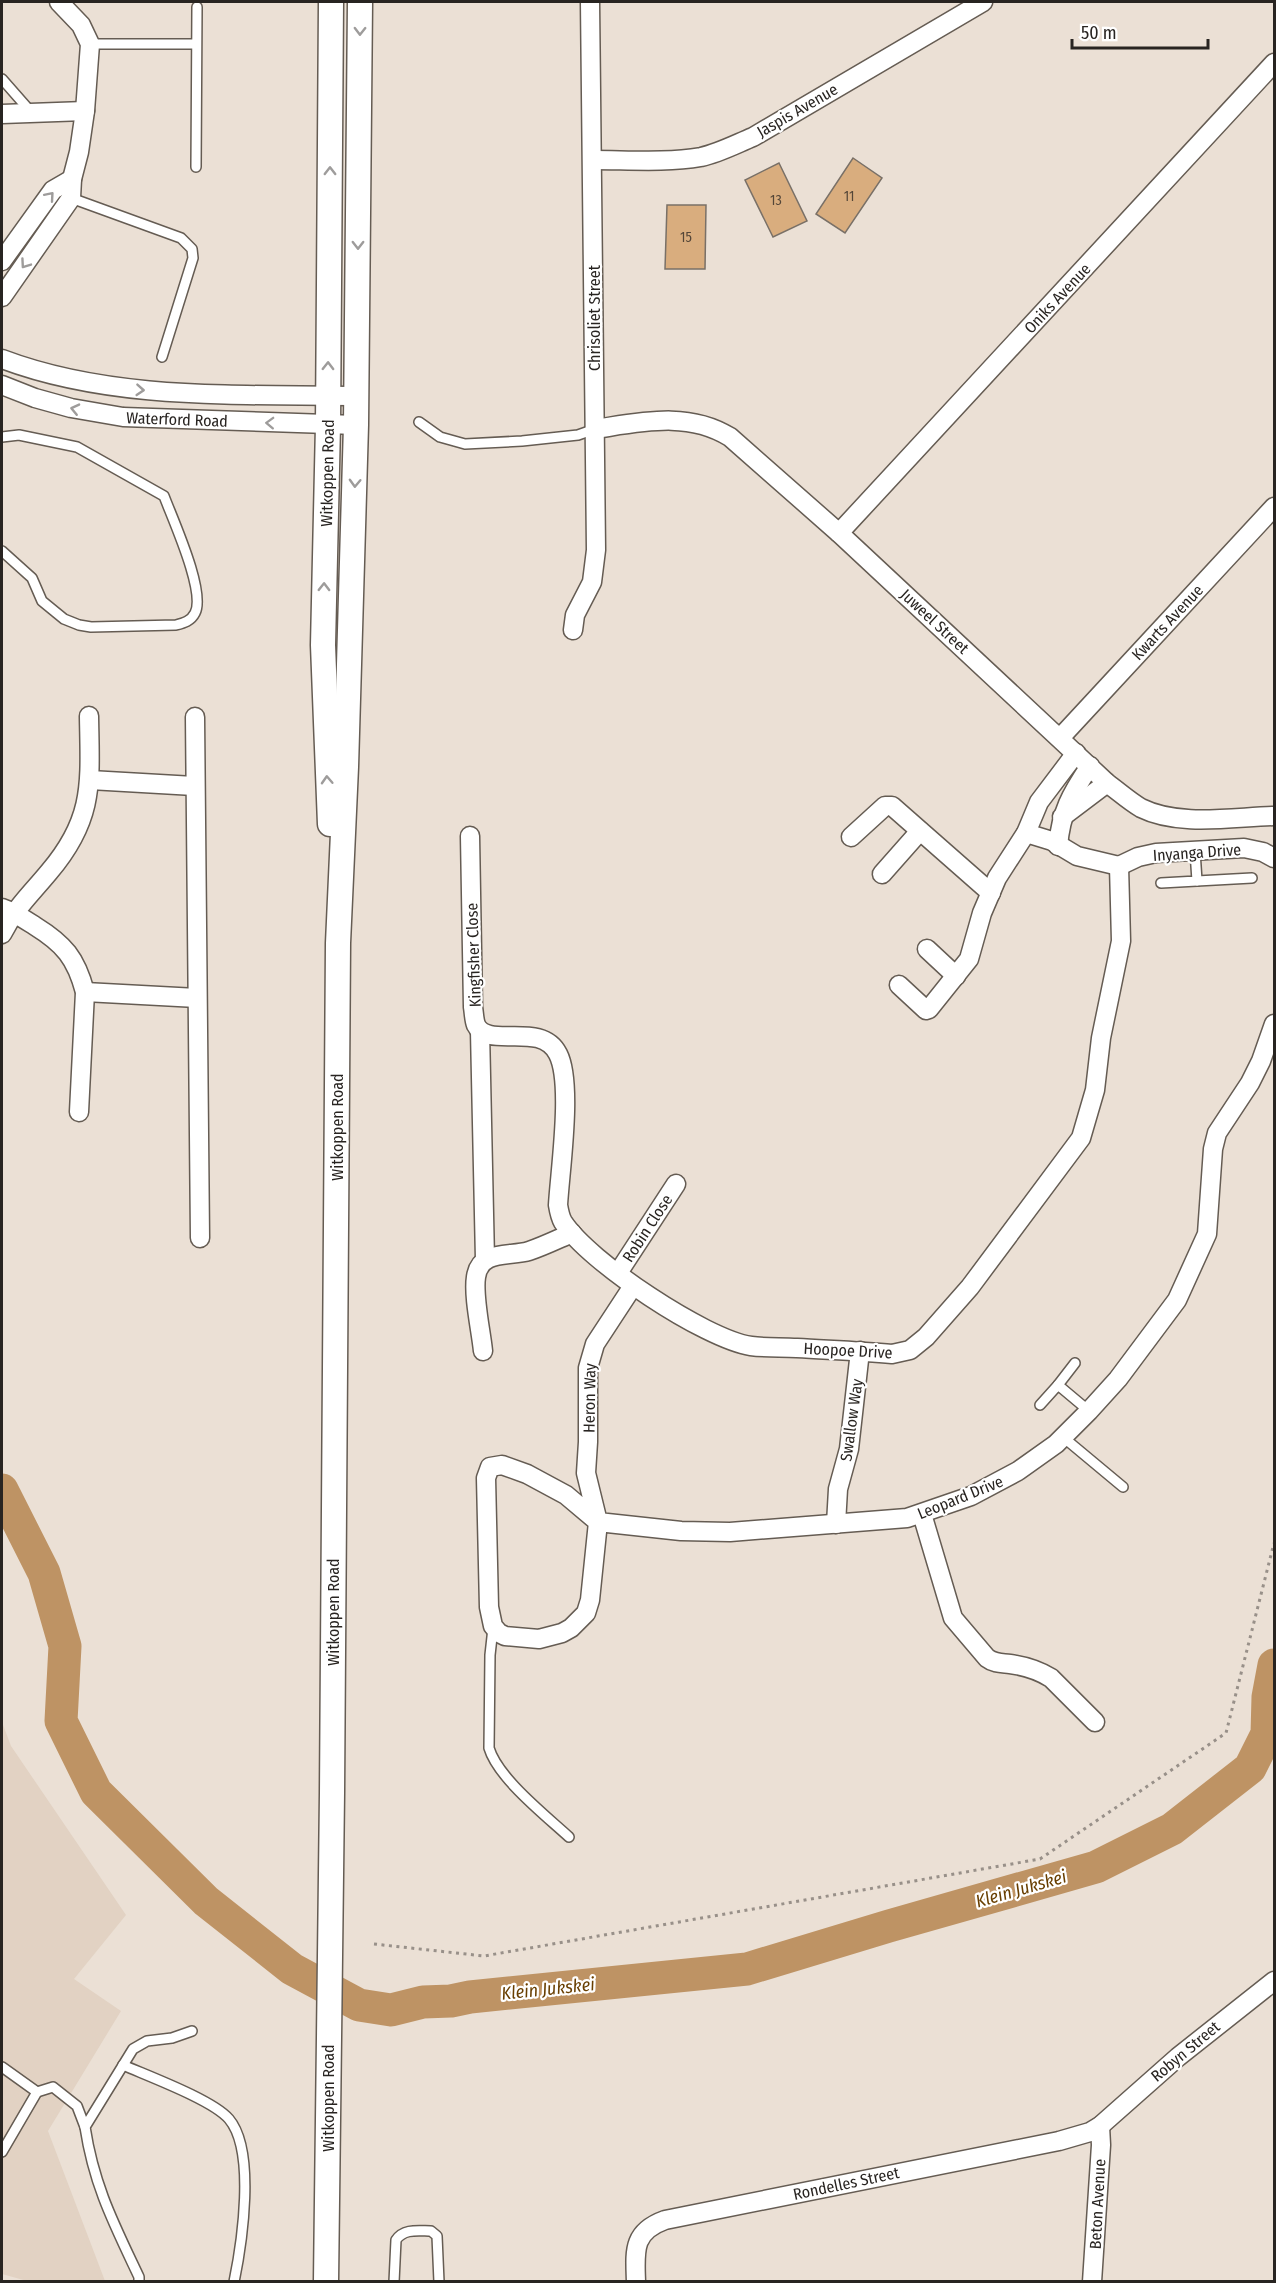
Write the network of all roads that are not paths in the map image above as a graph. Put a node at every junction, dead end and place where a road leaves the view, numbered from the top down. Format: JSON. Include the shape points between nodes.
{"nodes":[{"id":1,"x":59,"y":2,"type":"edge"},
{"id":2,"x":331,"y":2,"type":"edge"},
{"id":3,"x":360,"y":2,"type":"edge"},
{"id":4,"x":590,"y":2,"type":"edge"},
{"id":5,"x":983,"y":2,"type":"edge"},
{"id":6,"x":197,"y":7,"type":"dead end"},
{"id":7,"x":196,"y":44,"type":"junction"},
{"id":8,"x":90,"y":45,"type":"junction"},
{"id":9,"x":1275,"y":63,"type":"edge"},
{"id":10,"x":2,"y":79,"type":"edge"},
{"id":11,"x":85,"y":111,"type":"junction"},
{"id":12,"x":31,"y":112,"type":"junction"},
{"id":13,"x":2,"y":114,"type":"edge"},
{"id":14,"x":593,"y":160,"type":"junction"},
{"id":15,"x":196,"y":167,"type":"dead end"},
{"id":16,"x":72,"y":179,"type":"junction"},
{"id":17,"x":71,"y":198,"type":"junction"},
{"id":18,"x":2,"y":261,"type":"edge"},
{"id":19,"x":2,"y":297,"type":"edge"},
{"id":20,"x":162,"y":357,"type":"dead end"},
{"id":21,"x":2,"y":359,"type":"edge"},
{"id":22,"x":2,"y":385,"type":"edge"},
{"id":23,"x":328,"y":396,"type":"junction"},
{"id":24,"x":356,"y":396,"type":"junction"},
{"id":25,"x":419,"y":422,"type":"dead end"},
{"id":26,"x":328,"y":425,"type":"junction"},
{"id":27,"x":356,"y":425,"type":"junction"},
{"id":28,"x":595,"y":429,"type":"junction"},
{"id":29,"x":2,"y":437,"type":"edge"},
{"id":30,"x":1275,"y":507,"type":"edge"},
{"id":31,"x":839,"y":533,"type":"junction"},
{"id":32,"x":2,"y":551,"type":"edge"},
{"id":33,"x":573,"y":630,"type":"dead end"},
{"id":34,"x":89,"y":716,"type":"dead end"},
{"id":35,"x":195,"y":717,"type":"dead end"},
{"id":36,"x":1060,"y":738,"type":"junction"},
{"id":37,"x":1076,"y":753,"type":"junction"},
{"id":38,"x":1090,"y":766,"type":"junction"},
{"id":39,"x":90,"y":780,"type":"junction"},
{"id":40,"x":1107,"y":783,"type":"junction"},
{"id":41,"x":194,"y":786,"type":"junction"},
{"id":42,"x":1275,"y":816,"type":"edge"},
{"id":43,"x":1060,"y":818,"type":"junction"},
{"id":44,"x":920,"y":831,"type":"junction"},
{"id":45,"x":1026,"y":833,"type":"junction"},
{"id":46,"x":470,"y":836,"type":"dead end"},
{"id":47,"x":851,"y":837,"type":"dead end"},
{"id":48,"x":1058,"y":846,"type":"junction"},
{"id":49,"x":1195,"y":851,"type":"junction"},
{"id":50,"x":1275,"y":858,"type":"edge"},
{"id":51,"x":1119,"y":867,"type":"junction"},
{"id":52,"x":882,"y":874,"type":"dead end"},
{"id":53,"x":1252,"y":878,"type":"dead end"},
{"id":54,"x":1197,"y":881,"type":"junction"},
{"id":55,"x":1161,"y":884,"type":"dead end"},
{"id":56,"x":991,"y":893,"type":"junction"},
{"id":57,"x":7,"y":910,"type":"edge"},
{"id":58,"x":2,"y":934,"type":"edge"},
{"id":59,"x":338,"y":944,"type":"junction"},
{"id":60,"x":927,"y":949,"type":"dead end"},
{"id":61,"x":956,"y":976,"type":"junction"},
{"id":62,"x":899,"y":985,"type":"dead end"},
{"id":63,"x":85,"y":992,"type":"junction"},
{"id":64,"x":197,"y":998,"type":"junction"},
{"id":65,"x":1275,"y":1024,"type":"edge"},
{"id":66,"x":480,"y":1031,"type":"junction"},
{"id":67,"x":553,"y":1047,"type":"joint"},
{"id":68,"x":79,"y":1112,"type":"dead end"},
{"id":69,"x":676,"y":1184,"type":"dead end"},
{"id":70,"x":572,"y":1233,"type":"junction"},
{"id":71,"x":200,"y":1238,"type":"dead end"},
{"id":72,"x":485,"y":1260,"type":"junction"},
{"id":73,"x":618,"y":1273,"type":"junction"},
{"id":74,"x":633,"y":1286,"type":"junction"},
{"id":75,"x":483,"y":1351,"type":"dead end"},
{"id":76,"x":860,"y":1351,"type":"junction"},
{"id":77,"x":1075,"y":1363,"type":"dead end"},
{"id":78,"x":1058,"y":1385,"type":"junction"},
{"id":79,"x":1040,"y":1405,"type":"dead end"},
{"id":80,"x":1089,"y":1411,"type":"junction"},
{"id":81,"x":1063,"y":1437,"type":"junction"},
{"id":82,"x":1123,"y":1487,"type":"dead end"},
{"id":83,"x":922,"y":1514,"type":"junction"},
{"id":84,"x":598,"y":1522,"type":"junction"},
{"id":85,"x":836,"y":1524,"type":"junction"},
{"id":86,"x":493,"y":1626,"type":"junction"},
{"id":87,"x":1095,"y":1722,"type":"dead end"},
{"id":88,"x":569,"y":1837,"type":"dead end"},
{"id":89,"x":1275,"y":1981,"type":"edge"},
{"id":90,"x":192,"y":2031,"type":"dead end"},
{"id":91,"x":123,"y":2065,"type":"junction"},
{"id":92,"x":2,"y":2067,"type":"edge"},
{"id":93,"x":36,"y":2092,"type":"junction"},
{"id":94,"x":1100,"y":2126,"type":"junction"},
{"id":95,"x":85,"y":2127,"type":"junction"},
{"id":96,"x":2,"y":2152,"type":"edge"},
{"id":97,"x":139,"y":2282,"type":"edge"},
{"id":98,"x":234,"y":2282,"type":"edge"},
{"id":99,"x":326,"y":2282,"type":"edge"},
{"id":100,"x":394,"y":2282,"type":"edge"},
{"id":101,"x":439,"y":2282,"type":"edge"},
{"id":102,"x":636,"y":2282,"type":"edge"},
{"id":103,"x":1092,"y":2282,"type":"edge"}],
"edges":[{"from":1,"to":8,"type":"street","via":[[81,25]]},
{"from":23,"to":2,"type":"main road","name":"Witkoppen Road","one_way":true},
{"from":3,"to":24,"type":"main road","name":"Witkoppen Road","one_way":true},
{"from":4,"to":14,"type":"street","name":"Chrisoliet Street"},
{"from":5,"to":14,"type":"street","name":"Jaspis Avenue","via":[[721,151],[669,160]]},
{"from":6,"to":7,"type":"lane"},
{"from":7,"to":8,"type":"lane"},
{"from":7,"to":15,"type":"lane"},
{"from":8,"to":11,"type":"street"},
{"from":9,"to":31,"type":"street","name":"Oniks Avenue"},
{"from":10,"to":12,"type":"lane"},
{"from":11,"to":12,"type":"street"},
{"from":11,"to":16,"type":"street"},
{"from":12,"to":13,"type":"street"},
{"from":14,"to":28,"type":"street","name":"Chrisoliet Street"},
{"from":16,"to":17,"type":"street"},
{"from":18,"to":16,"type":"street","one_way":true,"via":[[53,190]]},
{"from":17,"to":19,"type":"street","one_way":true},
{"from":17,"to":20,"type":"lane","via":[[181,238],[192,249],[194,258]]},
{"from":21,"to":23,"type":"street","name":"Waterford Road","one_way":true,"via":[[35,372],[107,387]]},
{"from":26,"to":22,"type":"street","name":"Waterford Road","one_way":true,"via":[[123,417],[71,408]]},
{"from":23,"to":24,"type":"street","name":"Waterford Road"},
{"from":23,"to":26,"type":"main road","name":"Witkoppen Road"},
{"from":24,"to":27,"type":"main road","name":"Witkoppen Road"},
{"from":25,"to":28,"type":"lane","via":[[440,437],[465,444],[578,435]]},
{"from":26,"to":27,"type":"street","name":"Waterford Road"},
{"from":59,"to":26,"type":"main road","name":"Witkoppen Road","one_way":true,"via":[[324,677]]},
{"from":27,"to":59,"type":"main road","name":"Witkoppen Road","one_way":true},
{"from":28,"to":31,"type":"street","name":"Juweel Street","via":[[651,420],[707,426],[730,437]]},
{"from":28,"to":33,"type":"street","name":"Chrisoliet Street","via":[[595,563],[592,582],[575,615]]},
{"from":29,"to":32,"type":"lane","via":[[19,435],[77,447],[164,496],[196,584],[195,614],[176,625],[79,625],[64,619],[42,601],[32,578]]},
{"from":30,"to":36,"type":"street","name":"Kwarts Avenue"},
{"from":31,"to":36,"type":"street","name":"Juweel Street"},
{"from":34,"to":39,"type":"street"},
{"from":35,"to":41,"type":"street"},
{"from":36,"to":37,"type":"street","name":"Juweel Street"},
{"from":37,"to":38,"type":"street","name":"Juweel Street"},
{"from":37,"to":45,"type":"street","via":[[1039,802]]},
{"from":38,"to":40,"type":"street","name":"Juweel Street"},
{"from":38,"to":43,"type":"street"},
{"from":39,"to":41,"type":"street"},
{"from":39,"to":57,"type":"street","via":[[75,838],[50,872]]},
{"from":40,"to":42,"type":"street","name":"Juweel Street","via":[[1140,807],[1169,818]]},
{"from":40,"to":43,"type":"street"},
{"from":41,"to":64,"type":"street"},
{"from":43,"to":48,"type":"street"},
{"from":44,"to":47,"type":"street","via":[[892,806],[885,806]]},
{"from":44,"to":52,"type":"street"},
{"from":44,"to":56,"type":"street"},
{"from":45,"to":48,"type":"street"},
{"from":45,"to":56,"type":"street"},
{"from":46,"to":66,"type":"street","name":"Kingfisher Close","via":[[473,1007]]},
{"from":48,"to":51,"type":"street","via":[[1077,856]]},
{"from":49,"to":50,"type":"street","name":"Inyanga Drive","via":[[1244,848]]},
{"from":49,"to":51,"type":"street","name":"Inyanga Drive","via":[[1156,853]]},
{"from":49,"to":54,"type":"lane"},
{"from":51,"to":76,"type":"street","name":"Hoopoe Drive","via":[[1121,941],[1101,1038],[1095,1090],[1081,1138],[970,1287],[926,1337],[905,1352]]},
{"from":53,"to":54,"type":"lane"},
{"from":54,"to":55,"type":"lane"},
{"from":56,"to":61,"type":"street","via":[[973,951]]},
{"from":57,"to":58,"type":"street"},
{"from":57,"to":63,"type":"street","via":[[58,940],[74,963]]},
{"from":59,"to":99,"type":"main road","name":"Witkoppen Road"},
{"from":60,"to":61,"type":"street"},
{"from":61,"to":62,"type":"street","via":[[929,1010],[922,1009]]},
{"from":63,"to":64,"type":"street"},
{"from":63,"to":68,"type":"street"},
{"from":64,"to":71,"type":"street"},
{"from":65,"to":80,"type":"street","name":"Leopard Drive","via":[[1250,1083],[1217,1133],[1207,1234],[1182,1291],[1118,1379]]},
{"from":66,"to":67,"type":"street","name":"Kingfisher Close","via":[[495,1036],[538,1038]]},
{"from":66,"to":72,"type":"street"},
{"from":67,"to":70,"type":"street","name":"Hoopoe Drive","via":[[562,1067],[565,1101],[558,1205]]},
{"from":69,"to":73,"type":"street","name":"Robin Close"},
{"from":70,"to":72,"type":"street","via":[[527,1252]]},
{"from":70,"to":73,"type":"street","name":"Hoopoe Drive"},
{"from":72,"to":75,"type":"street","via":[[475,1283]]},
{"from":73,"to":74,"type":"street","name":"Hoopoe Drive"},
{"from":74,"to":76,"type":"street","name":"Hoopoe Drive","via":[[738,1343]]},
{"from":74,"to":84,"type":"street","name":"Heron Way","via":[[595,1344],[588,1368],[586,1473]]},
{"from":76,"to":85,"type":"street","name":"Swallow Way"},
{"from":77,"to":78,"type":"lane"},
{"from":78,"to":79,"type":"lane"},
{"from":78,"to":80,"type":"lane"},
{"from":80,"to":81,"type":"street","name":"Leopard Drive"},
{"from":81,"to":82,"type":"lane"},
{"from":81,"to":83,"type":"street","name":"Leopard Drive","via":[[1033,1462],[995,1485]]},
{"from":83,"to":85,"type":"street","name":"Leopard Drive"},
{"from":83,"to":87,"type":"street","via":[[956,1624],[992,1662],[1024,1666],[1051,1678]]},
{"from":84,"to":85,"type":"street","name":"Leopard Drive","via":[[730,1532]]},
{"from":84,"to":86,"type":"street","name":"Heron Way","via":[[590,1600],[581,1620],[562,1633],[539,1639],[505,1636]]},
{"from":84,"to":86,"type":"street","via":[[566,1496],[527,1474],[502,1464],[490,1467],[486,1478],[489,1607]]},
{"from":86,"to":88,"type":"lane","via":[[489,1748],[492,1757],[507,1778]]},
{"from":89,"to":94,"type":"street","name":"Robyn Street","via":[[1186,2050]]},
{"from":90,"to":91,"type":"lane","via":[[143,2043],[133,2049]]},
{"from":91,"to":95,"type":"lane"},
{"from":91,"to":98,"type":"lane","via":[[207,2103],[229,2119],[240,2139],[245,2179]]},
{"from":92,"to":93,"type":"lane"},
{"from":93,"to":95,"type":"lane","via":[[53,2087],[77,2106]]},
{"from":93,"to":96,"type":"lane"},
{"from":94,"to":102,"type":"street","name":"Rondelles Street","via":[[1059,2141],[650,2225],[636,2248]]},
{"from":94,"to":103,"type":"street","name":"Beton Avenue"},
{"from":95,"to":97,"type":"lane","via":[[104,2203]]},
{"from":100,"to":101,"type":"lane","via":[[396,2240],[406,2232],[431,2231],[437,2236]]}]}
